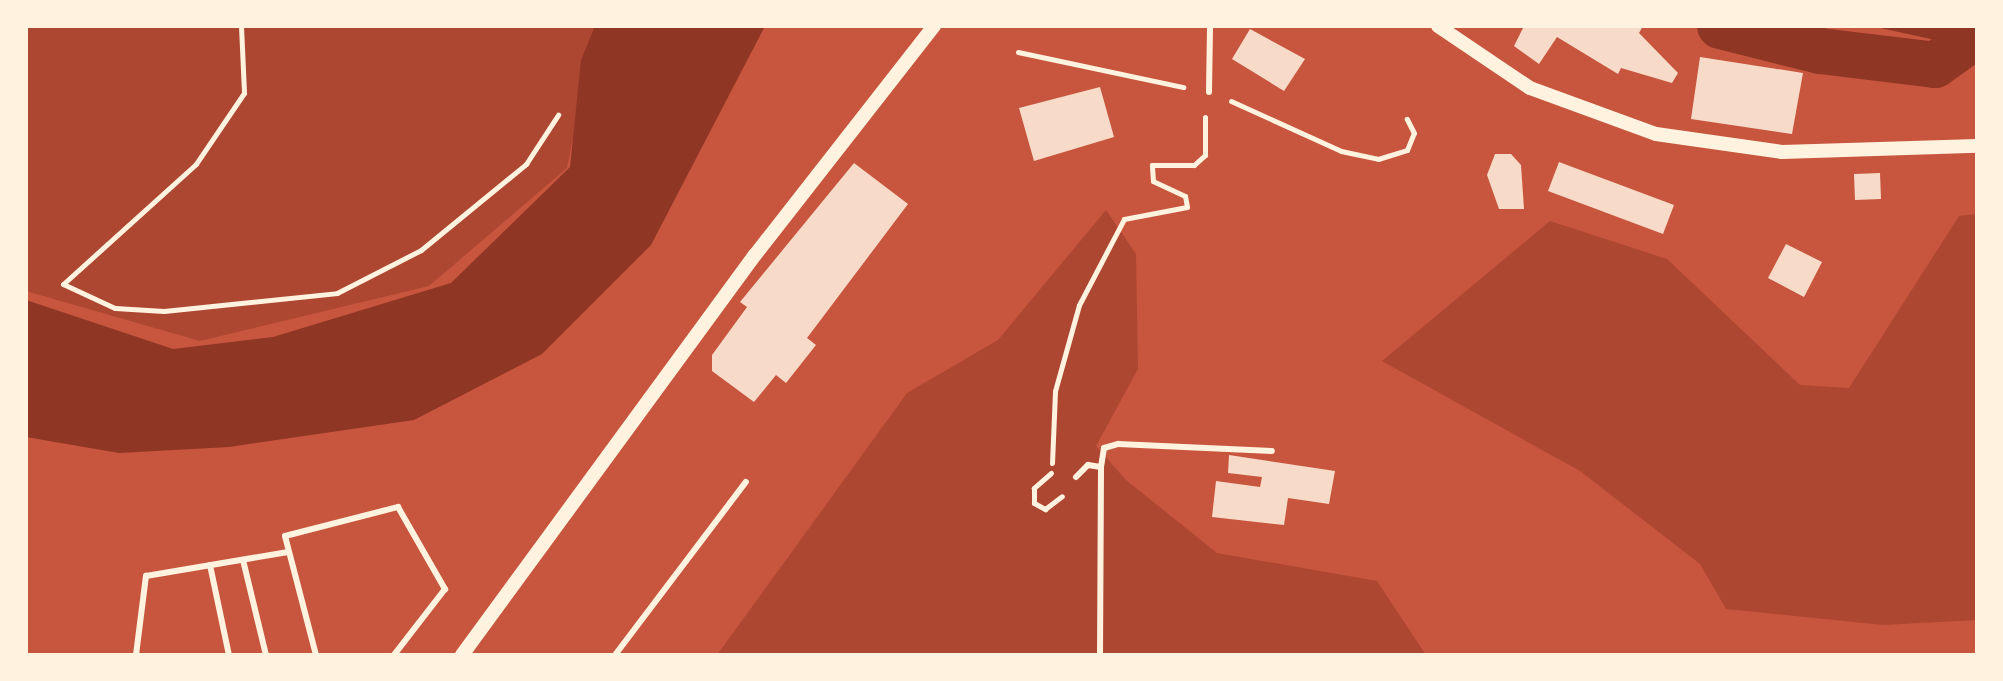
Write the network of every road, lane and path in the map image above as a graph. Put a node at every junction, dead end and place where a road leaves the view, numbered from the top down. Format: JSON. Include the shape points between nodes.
{"nodes":[{"id":1,"x":241,"y":26,"type":"edge"},
{"id":2,"x":934,"y":26,"type":"edge"},
{"id":3,"x":1210,"y":26,"type":"edge"},
{"id":4,"x":1438,"y":26,"type":"edge"},
{"id":5,"x":1018,"y":52,"type":"dead end"},
{"id":6,"x":1209,"y":92,"type":"junction"},
{"id":7,"x":558,"y":115,"type":"dead end"},
{"id":8,"x":1407,"y":119,"type":"dead end"},
{"id":9,"x":1977,"y":146,"type":"edge"},
{"id":10,"x":1272,"y":451,"type":"dead end"},
{"id":11,"x":1101,"y":467,"type":"junction"},
{"id":12,"x":1076,"y":477,"type":"dead end"},
{"id":13,"x":746,"y":482,"type":"dead end"},
{"id":14,"x":1063,"y":495,"type":"dead end"},
{"id":15,"x":288,"y":552,"type":"junction"},
{"id":16,"x":243,"y":560,"type":"junction"},
{"id":17,"x":210,"y":565,"type":"junction"},
{"id":18,"x":136,"y":655,"type":"edge"},
{"id":19,"x":229,"y":655,"type":"edge"},
{"id":20,"x":266,"y":655,"type":"edge"},
{"id":21,"x":316,"y":655,"type":"edge"},
{"id":22,"x":394,"y":655,"type":"edge"},
{"id":23,"x":462,"y":655,"type":"edge"},
{"id":24,"x":615,"y":655,"type":"edge"},
{"id":25,"x":1100,"y":655,"type":"edge"}],
"edges":[{"from":1,"to":7,"type":"path","via":[[244,93],[204,152],[63,284],[115,308],[164,311],[337,293],[421,250],[526,164]]},
{"from":2,"to":23,"type":"street","via":[[755,255]]},
{"from":3,"to":6,"type":"lane"},
{"from":4,"to":9,"type":"street","via":[[1530,88],[1656,134],[1782,152]]},
{"from":5,"to":6,"type":"path"},
{"from":6,"to":8,"type":"path","via":[[1341,151],[1378,159],[1407,150],[1414,133]]},
{"from":6,"to":14,"type":"path","via":[[1205,155],[1194,165],[1152,165],[1153,181],[1185,196],[1187,207],[1124,219],[1079,305],[1055,391],[1051,472],[1034,488],[1034,503],[1045,509]]},
{"from":10,"to":11,"type":"lane","via":[[1118,444],[1104,448]]},
{"from":11,"to":12,"type":"lane","via":[[1088,465]]},
{"from":11,"to":25,"type":"lane"},
{"from":13,"to":24,"type":"lane"},
{"from":15,"to":16,"type":"lane"},
{"from":15,"to":21,"type":"lane"},
{"from":15,"to":22,"type":"lane","via":[[285,536],[398,507],[445,589]]},
{"from":16,"to":17,"type":"lane"},
{"from":16,"to":20,"type":"lane"},
{"from":17,"to":18,"type":"lane","via":[[146,576]]},
{"from":17,"to":19,"type":"lane"}]}
